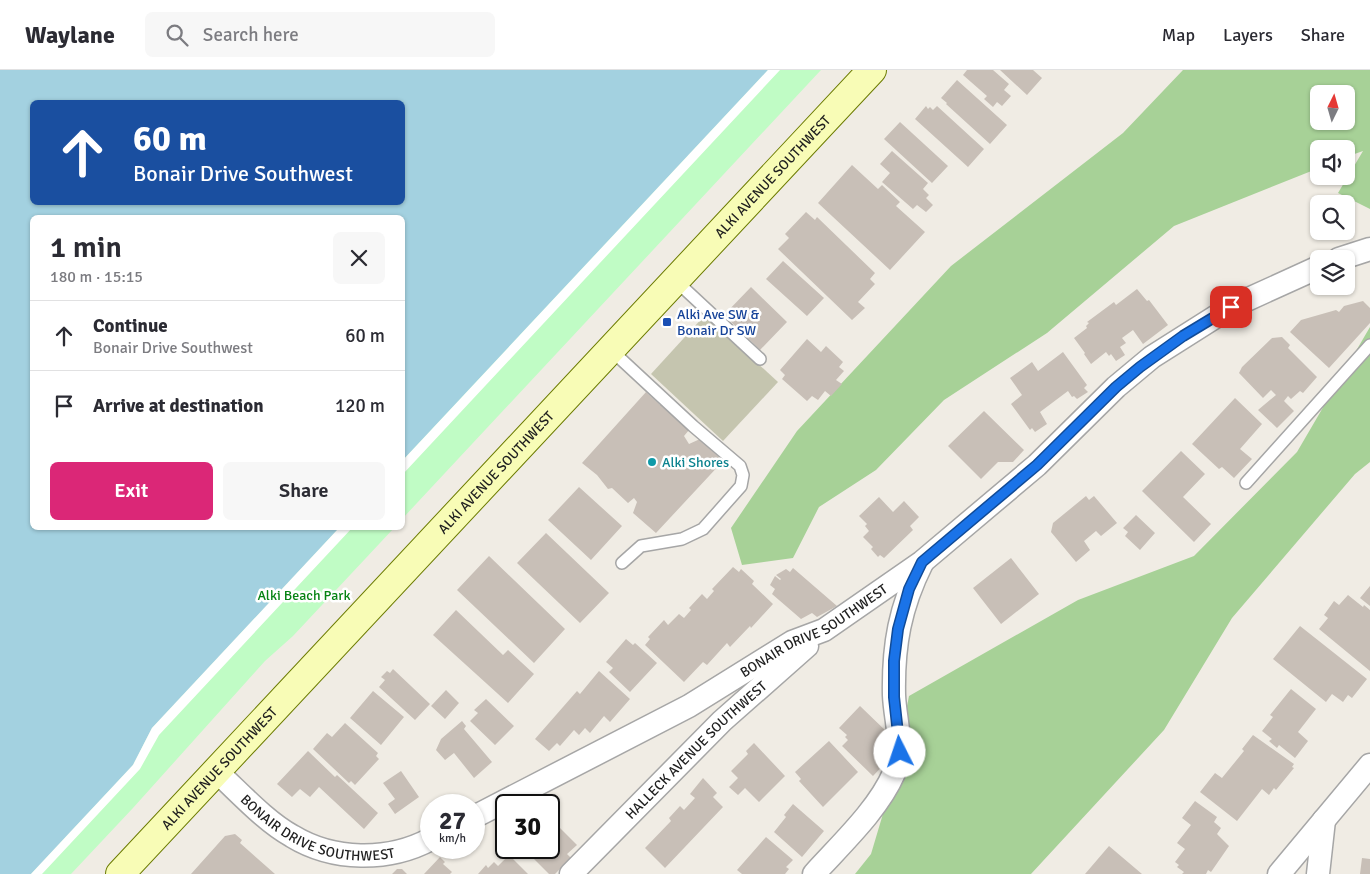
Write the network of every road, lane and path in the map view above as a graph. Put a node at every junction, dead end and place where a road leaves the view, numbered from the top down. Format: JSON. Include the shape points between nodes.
{"nodes":[{"id":1,"x":872,"y":70,"type":"edge"},
{"id":2,"x":1370,"y":249,"type":"edge"},
{"id":3,"x":1355,"y":254,"type":"edge"},
{"id":4,"x":1310,"y":271,"type":"edge"},
{"id":5,"x":675,"y":280,"type":"junction"},
{"id":6,"x":1370,"y":345,"type":"edge"},
{"id":7,"x":611,"y":350,"type":"junction"},
{"id":8,"x":760,"y":359,"type":"dead end"},
{"id":9,"x":1246,"y":483,"type":"dead end"},
{"id":10,"x":922,"y":562,"type":"junction"},
{"id":11,"x":622,"y":563,"type":"dead end"},
{"id":12,"x":824,"y":630,"type":"junction"},
{"id":13,"x":1370,"y":765,"type":"edge"},
{"id":14,"x":216,"y":771,"type":"junction"},
{"id":15,"x":485,"y":811,"type":"edge"},
{"id":16,"x":1324,"y":820,"type":"junction"},
{"id":17,"x":420,"y":844,"type":"edge"},
{"id":18,"x":120,"y":874,"type":"edge"},
{"id":19,"x":571,"y":874,"type":"edge"},
{"id":20,"x":814,"y":874,"type":"edge"},
{"id":21,"x":1279,"y":874,"type":"edge"},
{"id":22,"x":1318,"y":874,"type":"edge"}],
"edges":[{"from":1,"to":5,"type":"main road","name":"ALKI AVENUE SOUTHWEST"},
{"from":2,"to":3,"type":"street"},
{"from":4,"to":10,"type":"street","name":"BONAIR DRIVE SOUTHWEST","via":[[1231,307],[1152,357],[1116,387],[1037,465]]},
{"from":5,"to":7,"type":"main road","name":"ALKI AVENUE SOUTHWEST"},
{"from":5,"to":8,"type":"lane"},
{"from":6,"to":9,"type":"lane"},
{"from":7,"to":11,"type":"lane","via":[[740,466],[743,475],[741,486],[703,528],[682,539],[641,546]]},
{"from":7,"to":14,"type":"main road","name":"ALKI AVENUE SOUTHWEST"},
{"from":10,"to":12,"type":"street","name":"BONAIR DRIVE SOUTHWEST"},
{"from":10,"to":20,"type":"street","via":[[909,589],[898,629],[894,697],[900,752],[894,772],[880,799]]},
{"from":12,"to":15,"type":"street","name":"BONAIR DRIVE SOUTHWEST","via":[[792,642],[689,706]]},
{"from":12,"to":19,"type":"street","name":"HALLECK AVENUE SOUTHWEST","via":[[722,722]]},
{"from":13,"to":16,"type":"street"},
{"from":14,"to":17,"type":"street","name":"BONAIR DRIVE SOUTHWEST","via":[[290,836],[311,846],[363,856],[388,854]]},
{"from":14,"to":18,"type":"main road","name":"ALKI AVENUE SOUTHWEST"},
{"from":16,"to":21,"type":"street"},
{"from":16,"to":22,"type":"street"}]}
